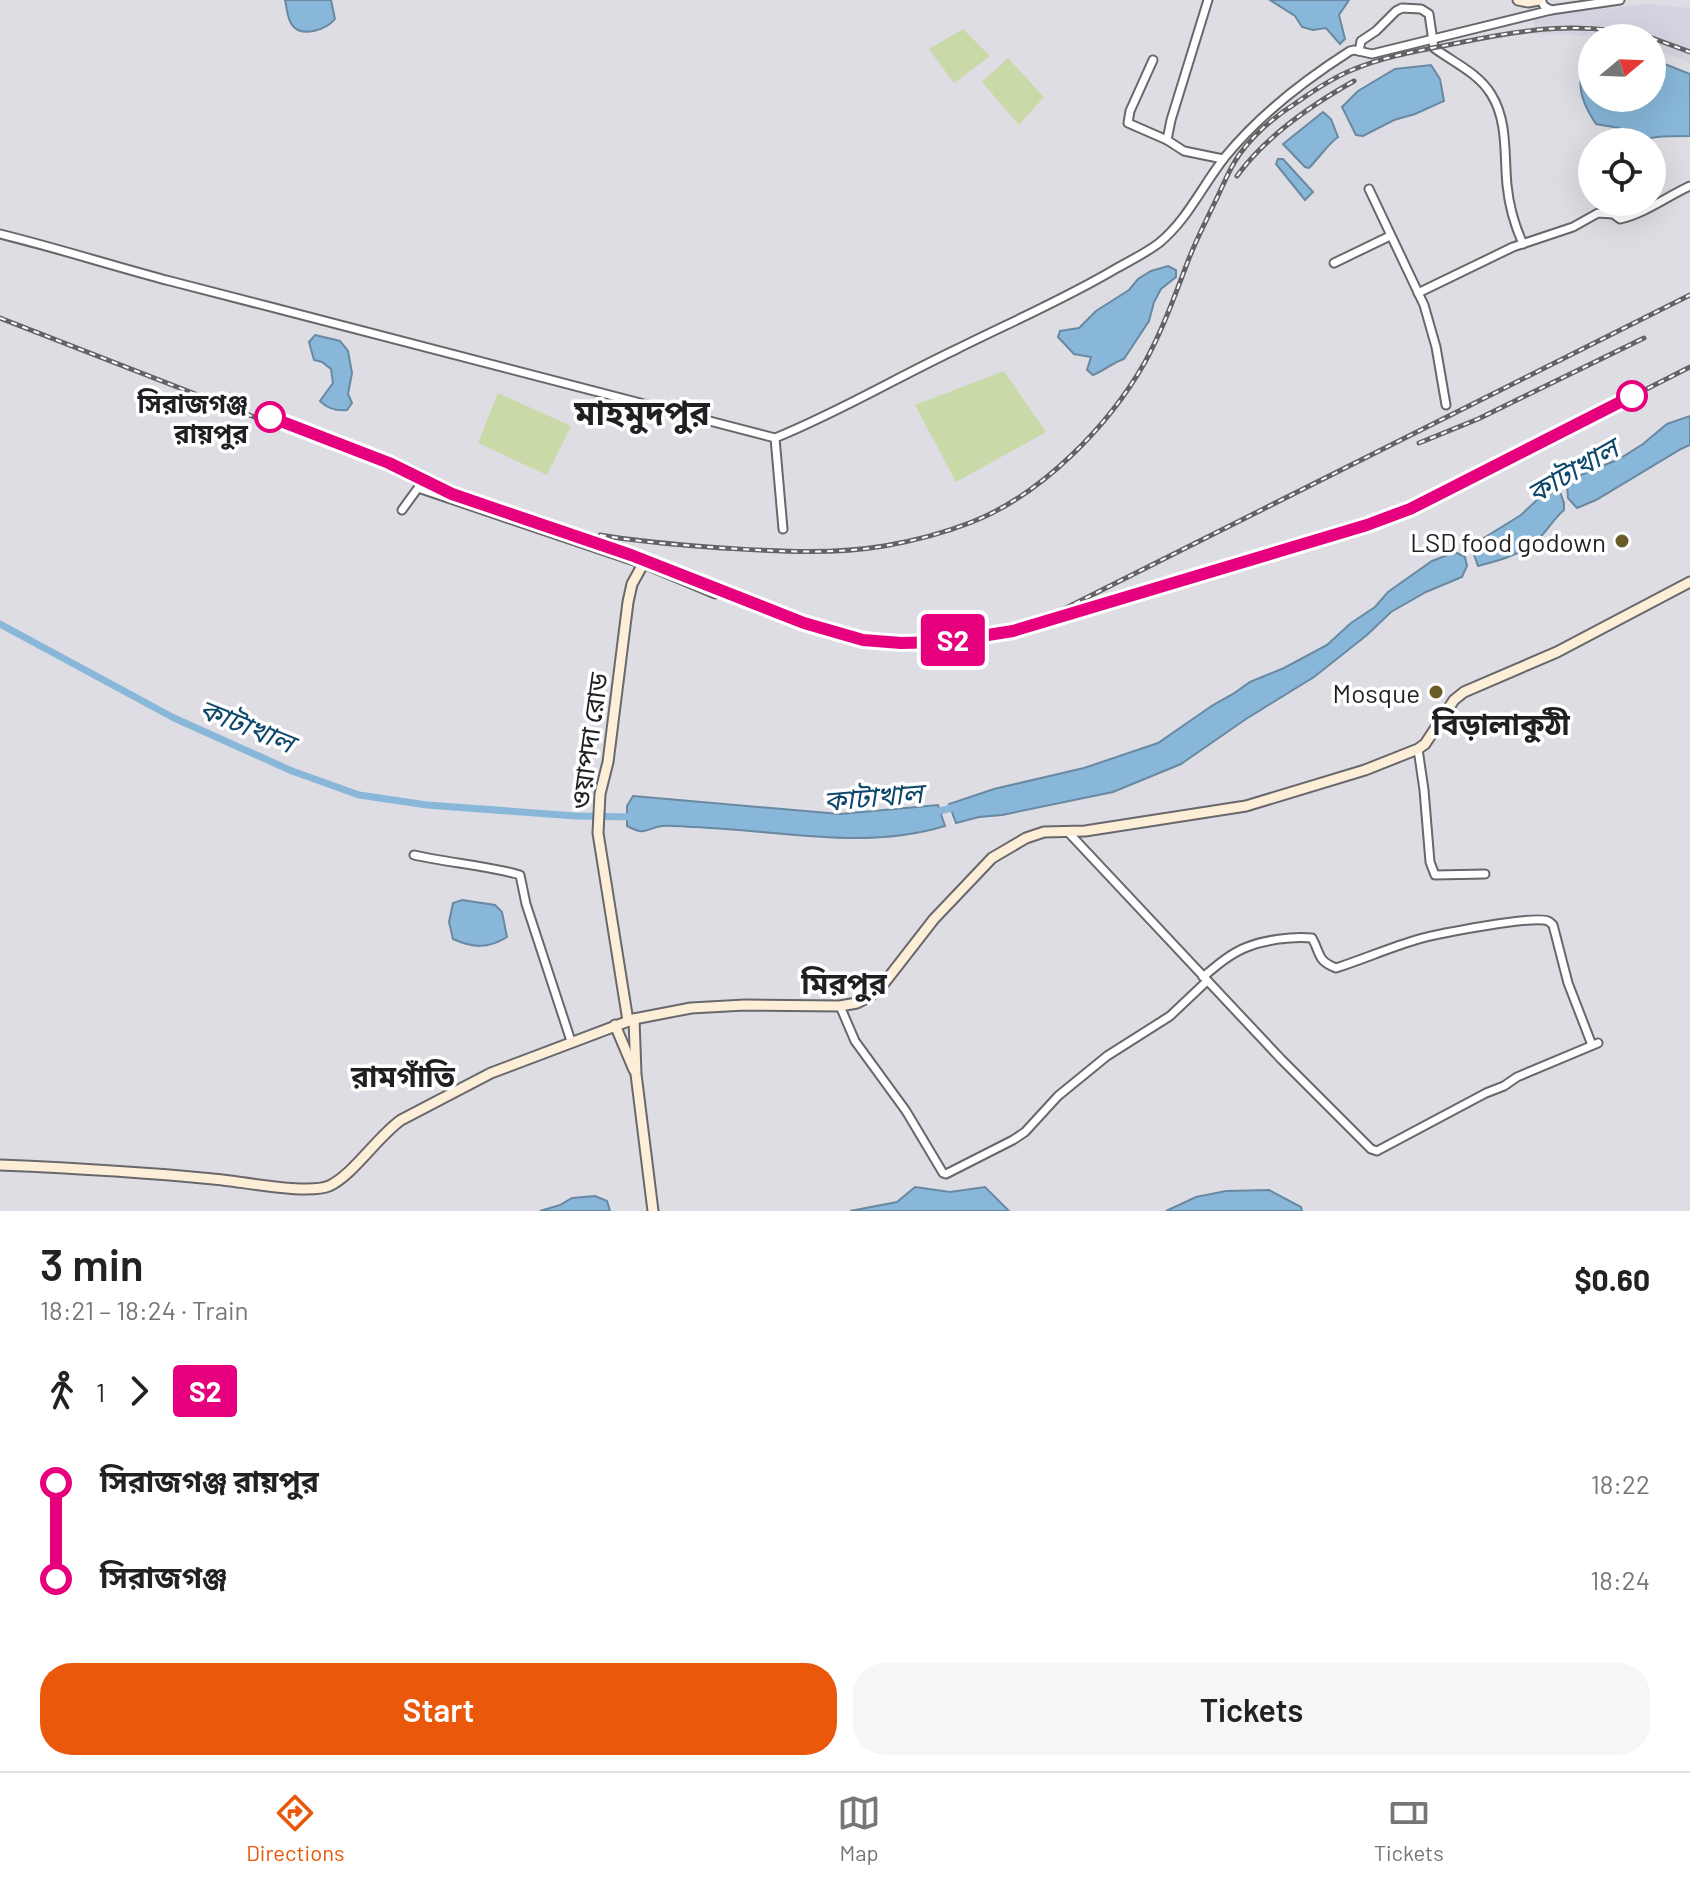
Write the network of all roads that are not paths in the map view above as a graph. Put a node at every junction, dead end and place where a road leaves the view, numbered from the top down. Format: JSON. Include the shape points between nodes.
{"nodes":[{"id":1,"x":1208,"y":0,"type":"edge"},
{"id":2,"x":1531,"y":0,"type":"edge"},
{"id":3,"x":1620,"y":0,"type":"edge"},
{"id":4,"x":1551,"y":10,"type":"junction"},
{"id":5,"x":1531,"y":14,"type":"junction"},
{"id":6,"x":1432,"y":38,"type":"junction"},
{"id":7,"x":1359,"y":51,"type":"junction"},
{"id":8,"x":1153,"y":60,"type":"dead end"},
{"id":9,"x":1167,"y":140,"type":"junction"},
{"id":10,"x":1223,"y":159,"type":"junction"},
{"id":11,"x":1690,"y":186,"type":"edge"},
{"id":12,"x":1369,"y":189,"type":"dead end"},
{"id":13,"x":0,"y":234,"type":"edge"},
{"id":14,"x":1390,"y":236,"type":"junction"},
{"id":15,"x":1523,"y":244,"type":"junction"},
{"id":16,"x":1334,"y":263,"type":"dead end"},
{"id":17,"x":1418,"y":293,"type":"junction"},
{"id":18,"x":1446,"y":405,"type":"dead end"},
{"id":19,"x":775,"y":438,"type":"junction"},
{"id":20,"x":402,"y":510,"type":"dead end"},
{"id":21,"x":783,"y":529,"type":"dead end"},
{"id":22,"x":643,"y":564,"type":"junction"},
{"id":23,"x":1690,"y":582,"type":"edge"},
{"id":24,"x":715,"y":594,"type":"dead end"},
{"id":25,"x":1418,"y":749,"type":"junction"},
{"id":26,"x":1068,"y":832,"type":"junction"},
{"id":27,"x":414,"y":855,"type":"dead end"},
{"id":28,"x":1485,"y":874,"type":"dead end"},
{"id":29,"x":1205,"y":979,"type":"junction"},
{"id":30,"x":840,"y":1006,"type":"junction"},
{"id":31,"x":631,"y":1020,"type":"junction"},
{"id":32,"x":615,"y":1025,"type":"junction"},
{"id":33,"x":571,"y":1041,"type":"junction"},
{"id":34,"x":636,"y":1074,"type":"junction"},
{"id":35,"x":0,"y":1165,"type":"edge"},
{"id":36,"x":653,"y":1211,"type":"edge"}],
"edges":[{"from":1,"to":9,"type":"street"},
{"from":2,"to":4,"type":"street"},
{"from":2,"to":5,"type":"street"},
{"from":3,"to":4,"type":"street"},
{"from":4,"to":5,"type":"street"},
{"from":5,"to":6,"type":"street"},
{"from":6,"to":7,"type":"street","via":[[1372,54]]},
{"from":6,"to":7,"type":"street","via":[[1429,14],[1402,8],[1361,41]]},
{"from":6,"to":15,"type":"street","via":[[1434,48],[1491,92],[1501,115],[1512,219]]},
{"from":7,"to":10,"type":"street","via":[[1350,51],[1296,88]]},
{"from":8,"to":9,"type":"street","via":[[1128,123]]},
{"from":9,"to":10,"type":"street","via":[[1184,151]]},
{"from":10,"to":19,"type":"street","via":[[1186,216],[1157,244],[1087,286]]},
{"from":11,"to":15,"type":"street","via":[[1628,217],[1598,213]]},
{"from":12,"to":14,"type":"street"},
{"from":13,"to":19,"type":"street"},
{"from":14,"to":16,"type":"street"},
{"from":14,"to":17,"type":"street"},
{"from":15,"to":17,"type":"street"},
{"from":17,"to":18,"type":"street","via":[[1436,347]]},
{"from":19,"to":21,"type":"street"},
{"from":20,"to":22,"type":"street","via":[[418,488]]},
{"from":22,"to":24,"type":"street"},
{"from":22,"to":31,"type":"main road","name":"ওয়াপদা রোড","via":[[630,592],[598,833]]},
{"from":23,"to":25,"type":"main road","via":[[1557,652],[1464,692]]},
{"from":25,"to":26,"type":"main road","via":[[1246,806]]},
{"from":25,"to":28,"type":"street","via":[[1432,871]]},
{"from":26,"to":29,"type":"street"},
{"from":26,"to":30,"type":"main road","via":[[1044,832],[992,858],[934,919],[885,982],[869,997]]},
{"from":27,"to":33,"type":"street","via":[[520,875]]},
{"from":29,"to":29,"type":"street","via":[[1245,947],[1269,941],[1312,938],[1321,959],[1336,968],[1444,932],[1544,920],[1553,925],[1568,983],[1595,1044],[1517,1077],[1377,1151]]},
{"from":29,"to":30,"type":"street","via":[[1170,1016],[1107,1056],[1058,1096],[1025,1132],[946,1174],[855,1041]]},
{"from":30,"to":31,"type":"main road","via":[[691,1008]]},
{"from":31,"to":32,"type":"main road"},
{"from":31,"to":34,"type":"main road","name":"ওয়াপদা রোড"},
{"from":32,"to":33,"type":"main road"},
{"from":32,"to":34,"type":"main road","name":"ওয়াপদা রোড"},
{"from":33,"to":35,"type":"main road","via":[[491,1073],[401,1120],[337,1181],[318,1189]]},
{"from":34,"to":36,"type":"main road","name":"ওয়াপদা রোড"}]}
